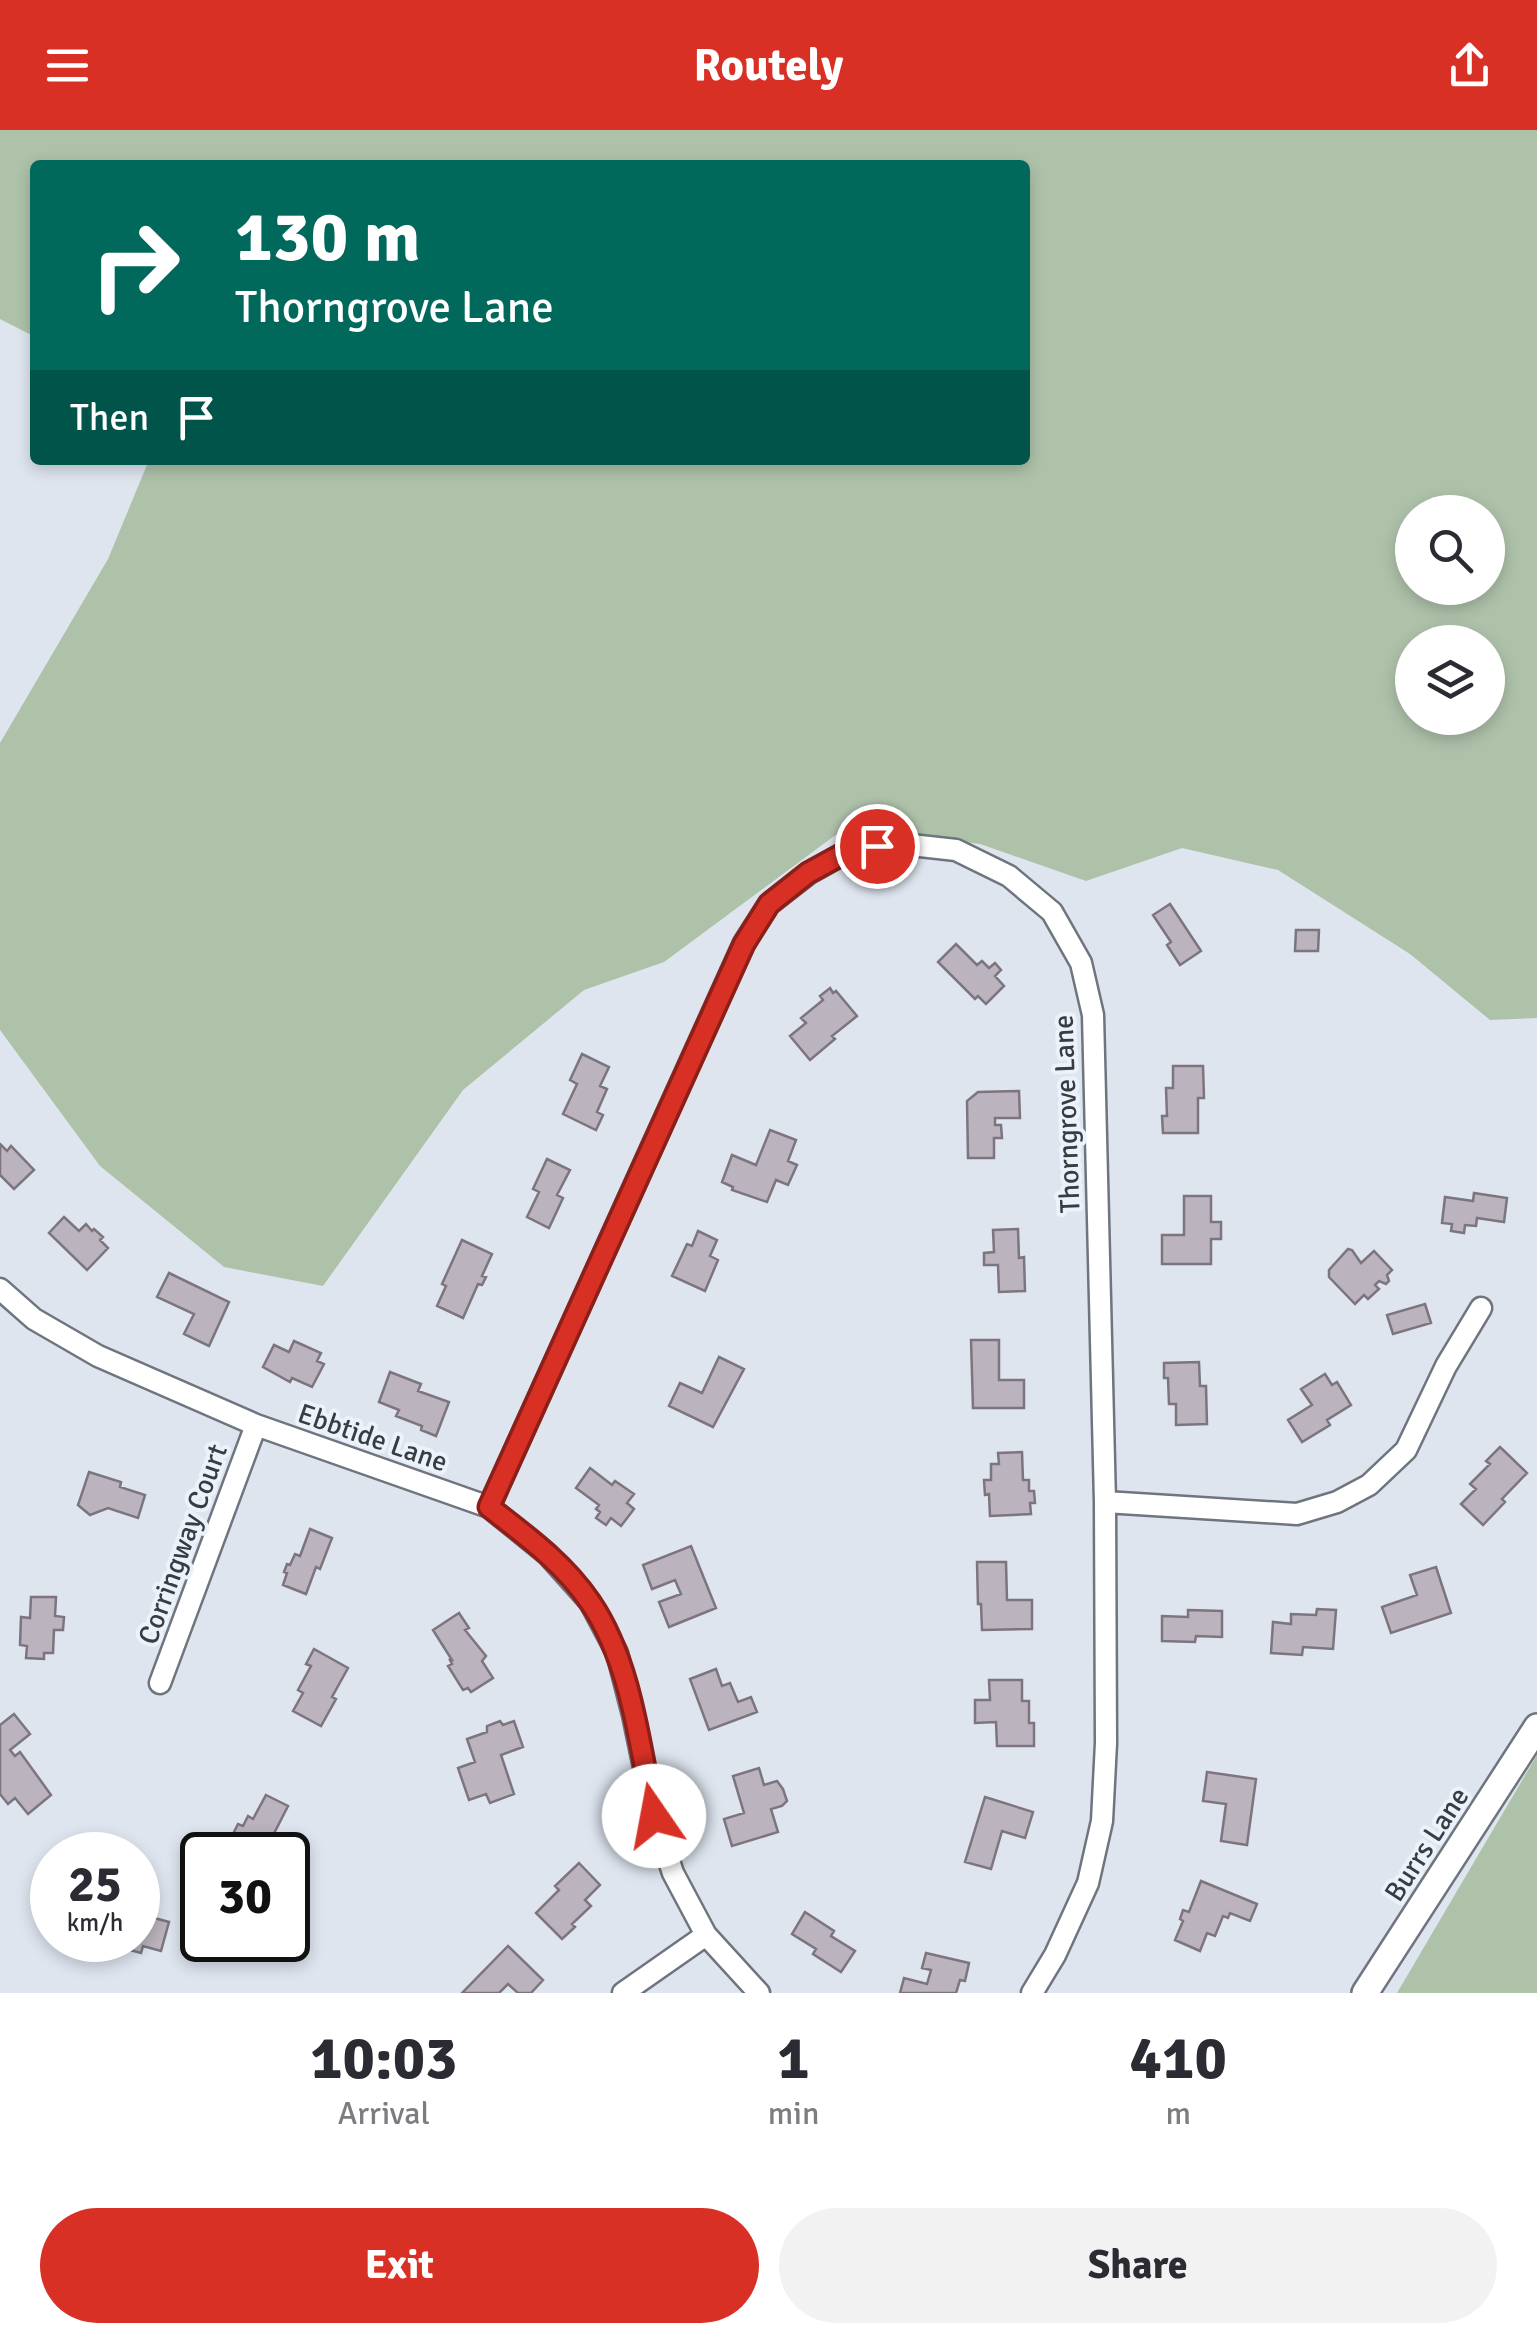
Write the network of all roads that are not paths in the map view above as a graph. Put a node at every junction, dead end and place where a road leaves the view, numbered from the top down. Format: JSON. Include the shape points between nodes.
{"nodes":[{"id":1,"x":0,"y":1289,"type":"edge"},
{"id":2,"x":1481,"y":1308,"type":"dead end"},
{"id":3,"x":256,"y":1425,"type":"junction"},
{"id":4,"x":1105,"y":1502,"type":"junction"},
{"id":5,"x":489,"y":1507,"type":"junction"},
{"id":6,"x":160,"y":1683,"type":"dead end"},
{"id":7,"x":1537,"y":1728,"type":"edge"},
{"id":8,"x":706,"y":1936,"type":"junction"},
{"id":9,"x":622,"y":1993,"type":"edge"},
{"id":10,"x":759,"y":1993,"type":"edge"},
{"id":11,"x":1032,"y":1993,"type":"edge"},
{"id":12,"x":1365,"y":1993,"type":"edge"}],
"edges":[{"from":1,"to":3,"type":"street","name":"Ebbtide Lane","via":[[98,1356]]},
{"from":2,"to":4,"type":"street","via":[[1406,1450],[1369,1485],[1337,1502],[1297,1514]]},
{"from":3,"to":5,"type":"street","name":"Ebbtide Lane"},
{"from":3,"to":6,"type":"street","name":"Corringway Court"},
{"from":4,"to":5,"type":"street","name":"Thorngrove Lane","via":[[1092,1016],[1081,963],[1052,912],[1009,876],[956,850],[902,844],[852,849],[808,873],[769,904],[744,944]]},
{"from":4,"to":11,"type":"street","name":"Thorngrove Lane","via":[[1102,1820],[1088,1883]]},
{"from":5,"to":8,"type":"street","name":"Ebbtide Lane","via":[[548,1554],[590,1602],[617,1653],[654,1816],[673,1873]]},
{"from":7,"to":12,"type":"street","name":"Burrs Lane"},
{"from":8,"to":9,"type":"street"},
{"from":8,"to":10,"type":"street","name":"Ebbtide Lane"}]}
